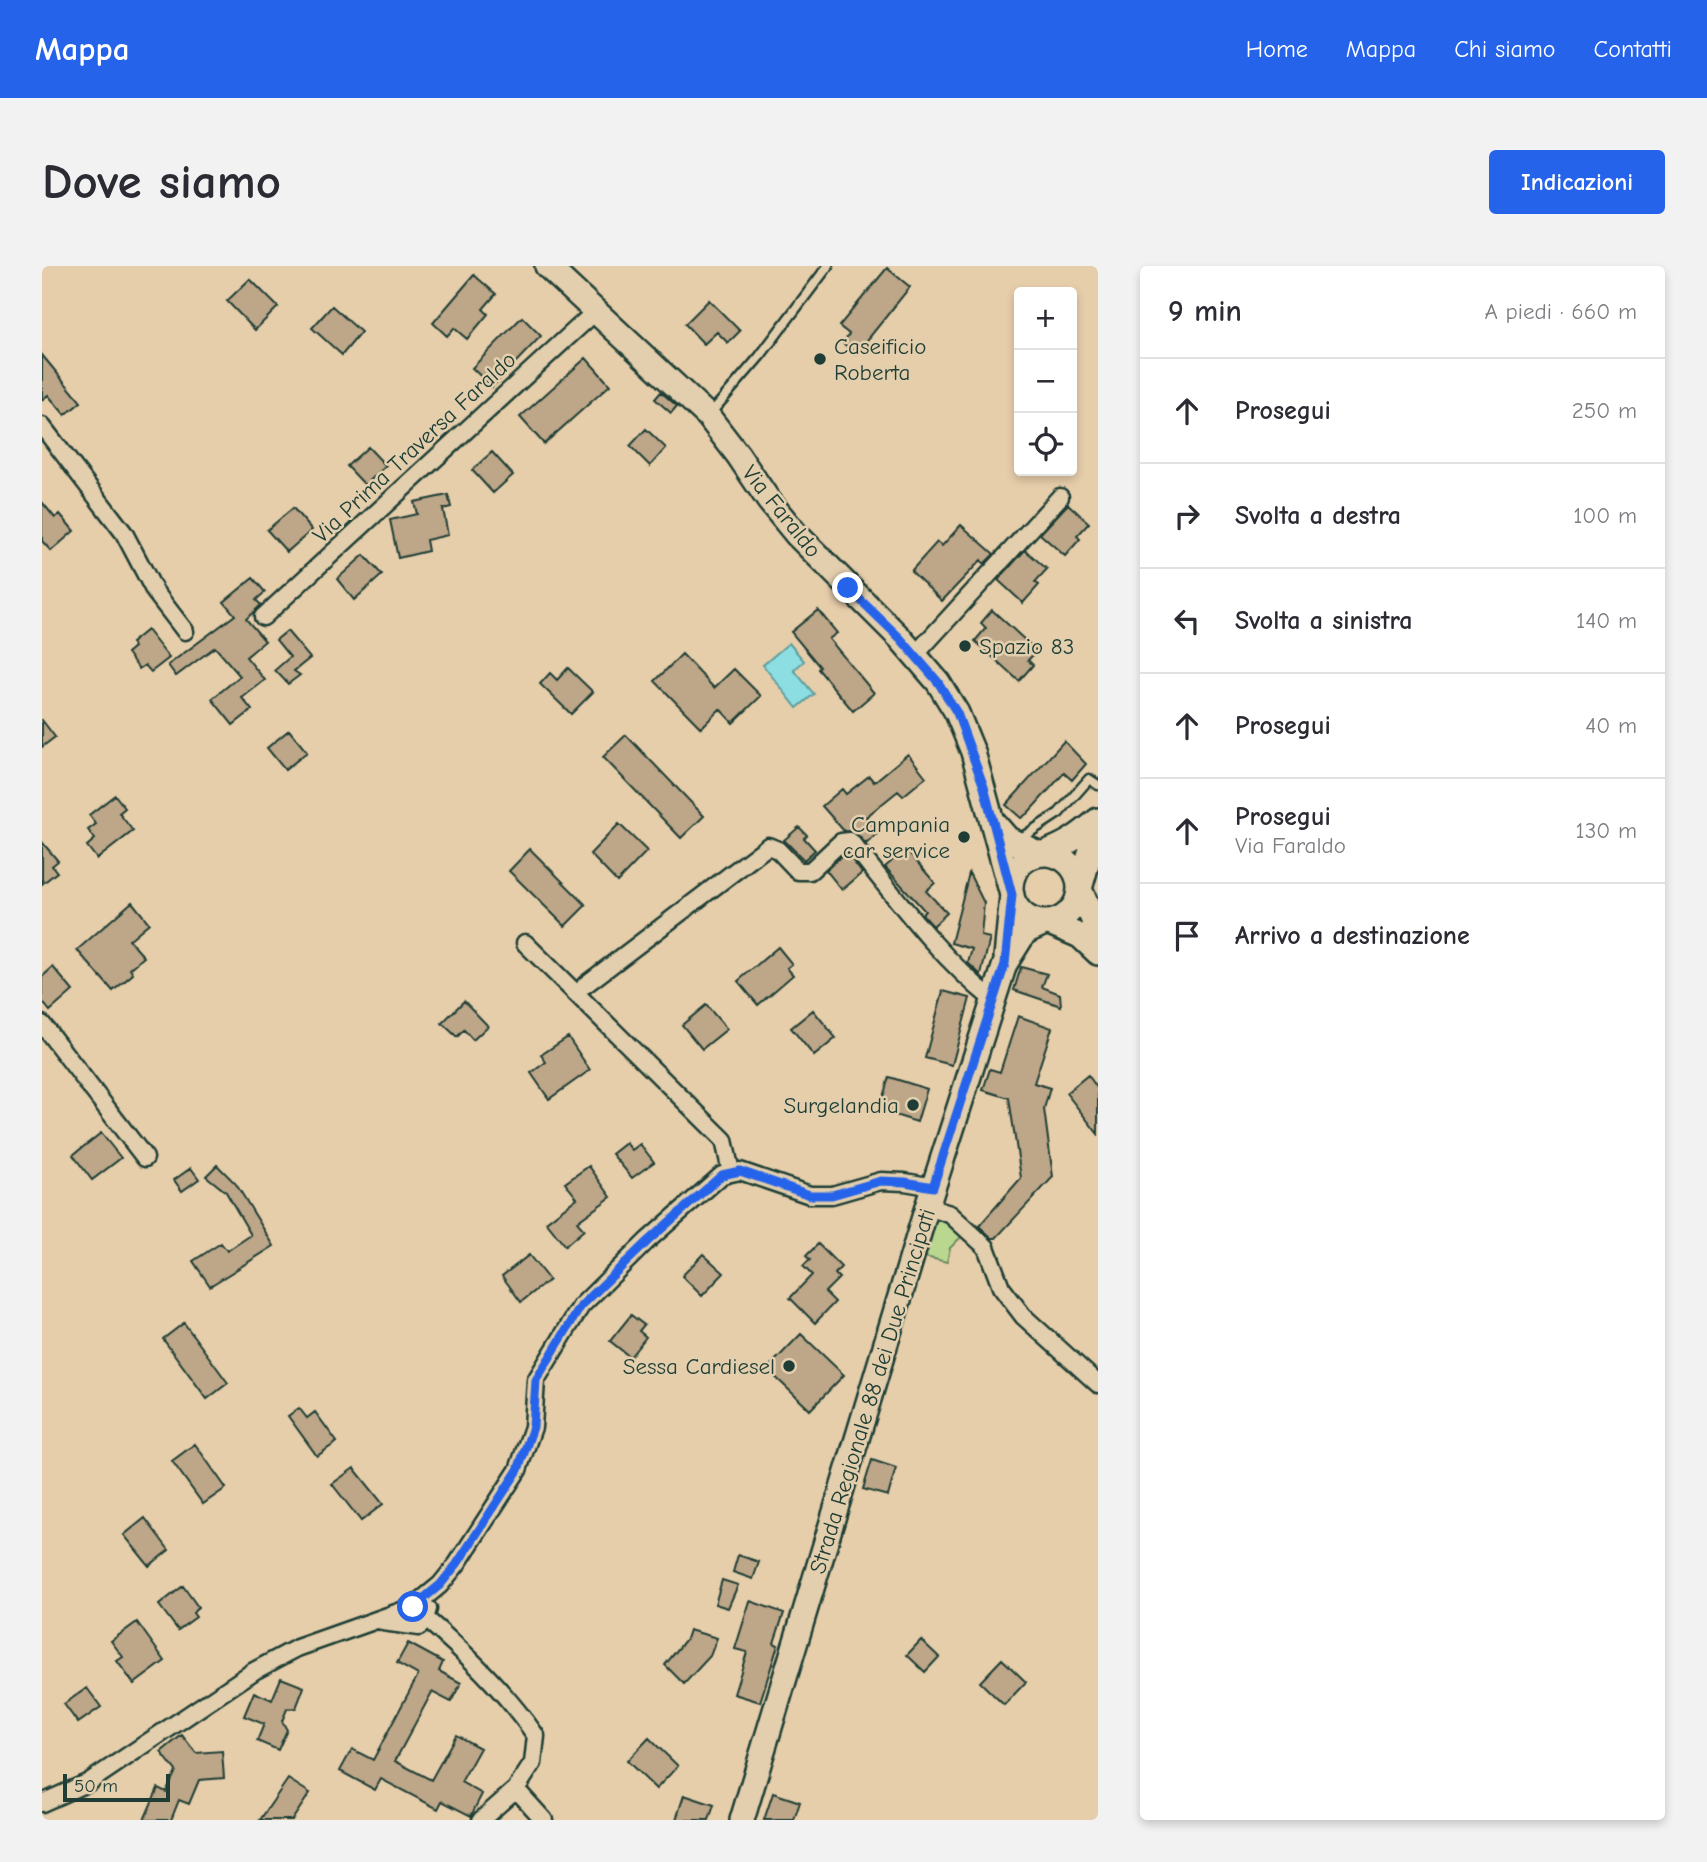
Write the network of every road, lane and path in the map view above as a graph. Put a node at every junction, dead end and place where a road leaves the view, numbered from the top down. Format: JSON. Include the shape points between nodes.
{"nodes":[{"id":1,"x":547,"y":266,"type":"edge"},
{"id":2,"x":828,"y":266,"type":"edge"},
{"id":3,"x":596,"y":311,"type":"junction"},
{"id":4,"x":708,"y":416,"type":"junction"},
{"id":5,"x":42,"y":426,"type":"edge"},
{"id":6,"x":1060,"y":497,"type":"dead end"},
{"id":7,"x":263,"y":617,"type":"dead end"},
{"id":8,"x":185,"y":631,"type":"dead end"},
{"id":9,"x":915,"y":655,"type":"junction"},
{"id":10,"x":1098,"y":785,"type":"edge"},
{"id":11,"x":1098,"y":820,"type":"edge"},
{"id":12,"x":992,"y":821,"type":"junction"},
{"id":13,"x":1098,"y":825,"type":"edge"},
{"id":14,"x":1014,"y":843,"type":"junction"},
{"id":15,"x":1040,"y":855,"type":"junction"},
{"id":16,"x":1080,"y":890,"type":"junction"},
{"id":17,"x":1012,"y":895,"type":"junction"},
{"id":18,"x":1047,"y":922,"type":"junction"},
{"id":19,"x":1098,"y":932,"type":"edge"},
{"id":20,"x":524,"y":943,"type":"dead end"},
{"id":21,"x":1098,"y":953,"type":"edge"},
{"id":22,"x":1005,"y":964,"type":"junction"},
{"id":23,"x":585,"y":985,"type":"dead end"},
{"id":24,"x":992,"y":999,"type":"junction"},
{"id":25,"x":42,"y":1024,"type":"edge"},
{"id":26,"x":145,"y":1158,"type":"dead end"},
{"id":27,"x":731,"y":1172,"type":"junction"},
{"id":28,"x":930,"y":1197,"type":"junction"},
{"id":29,"x":1098,"y":1384,"type":"edge"},
{"id":30,"x":416,"y":1616,"type":"junction"},
{"id":31,"x":516,"y":1789,"type":"junction"},
{"id":32,"x":42,"y":1803,"type":"edge"},
{"id":33,"x":481,"y":1820,"type":"edge"},
{"id":34,"x":544,"y":1820,"type":"edge"},
{"id":35,"x":742,"y":1820,"type":"edge"}],
"edges":[{"from":1,"to":3,"type":"main road","name":"Via Faraldo"},
{"from":2,"to":4,"type":"lane"},
{"from":3,"to":4,"type":"main road","name":"Via Faraldo"},
{"from":3,"to":7,"type":"street","name":"Via Prima Traversa Faraldo"},
{"from":4,"to":9,"type":"main road","name":"Via Faraldo","via":[[796,534]]},
{"from":5,"to":8,"type":"street","via":[[124,533],[155,592]]},
{"from":6,"to":9,"type":"street"},
{"from":9,"to":12,"type":"main road","name":"Via Faraldo","via":[[957,713]]},
{"from":10,"to":14,"type":"lane","via":[[1089,779],[1059,813]]},
{"from":11,"to":15,"type":"main road","name":"Strada Regionale 88 dei Due Principati","via":[[1076,839]]},
{"from":12,"to":14,"type":"main road"},
{"from":12,"to":17,"type":"main road","name":"Via Faraldo"},
{"from":13,"to":16,"type":"main road","name":"Strada Regionale 88 dei Due Principati"},
{"from":14,"to":15,"type":"main road"},
{"from":15,"to":16,"type":"main road","via":[[1054,855],[1069,863]]},
{"from":15,"to":17,"type":"main road","name":"Strada Regionale 88 dei Due Principati","via":[[1017,868]]},
{"from":16,"to":18,"type":"main road","name":"Strada Regionale 88 dei Due Principati","via":[[1069,913]]},
{"from":16,"to":19,"type":"main road"},
{"from":17,"to":18,"type":"main road","via":[[1022,913]]},
{"from":17,"to":22,"type":"main road","name":"Strada Regionale 88 dei Due Principati"},
{"from":18,"to":21,"type":"main road","via":[[1080,936]]},
{"from":18,"to":22,"type":"main road","name":"Strada Regionale 88 dei Due Principati","via":[[1025,932]]},
{"from":20,"to":27,"type":"street","via":[[724,1140]]},
{"from":22,"to":24,"type":"main road","name":"Strada Regionale 88 dei Due Principati"},
{"from":23,"to":24,"type":"street","via":[[768,846],[798,871],[810,871],[841,842],[850,841],[929,939]]},
{"from":24,"to":28,"type":"main road","name":"Strada Regionale 88 dei Due Principati"},
{"from":25,"to":26,"type":"street"},
{"from":27,"to":28,"type":"street","via":[[810,1195],[832,1195],[881,1181],[905,1182]]},
{"from":27,"to":30,"type":"street","via":[[648,1241],[581,1306],[536,1380],[533,1427],[518,1470],[457,1564]]},
{"from":28,"to":29,"type":"street","via":[[986,1247],[1001,1287],[1023,1316]]},
{"from":28,"to":35,"type":"main road","name":"Strada Regionale 88 dei Due Principati"},
{"from":30,"to":31,"type":"street","via":[[464,1651],[515,1705],[536,1736],[533,1763]]},
{"from":30,"to":32,"type":"street","via":[[373,1622],[298,1648],[254,1671],[89,1782]]},
{"from":31,"to":33,"type":"street"},
{"from":31,"to":34,"type":"street"}]}
